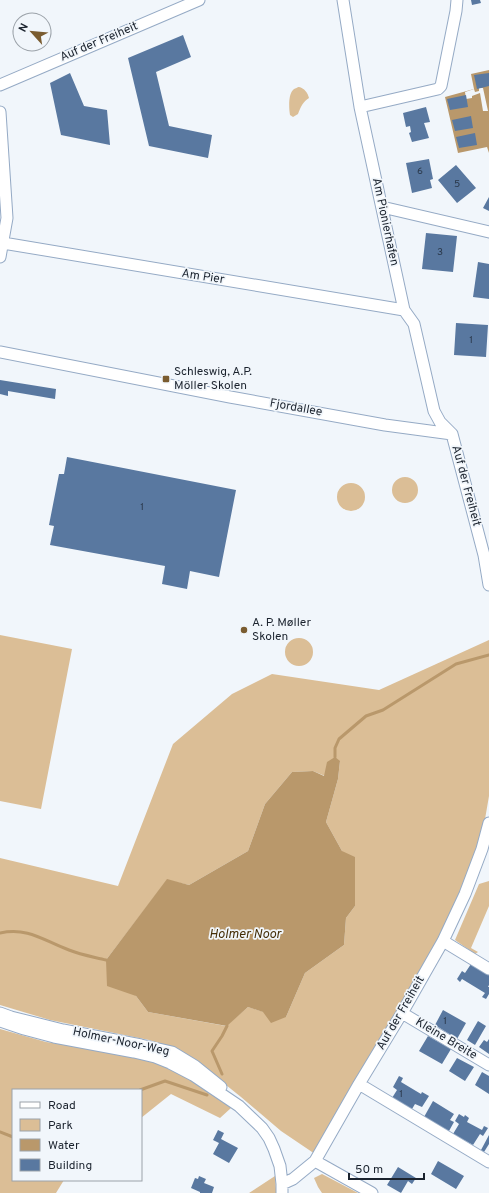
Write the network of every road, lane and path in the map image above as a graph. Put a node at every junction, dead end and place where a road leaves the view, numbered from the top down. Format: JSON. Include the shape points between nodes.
{"nodes":[{"id":1,"x":199,"y":0,"type":"edge"},
{"id":2,"x":343,"y":0,"type":"edge"},
{"id":3,"x":457,"y":0,"type":"edge"},
{"id":4,"x":0,"y":85,"type":"edge"},
{"id":5,"x":360,"y":107,"type":"junction"},
{"id":6,"x":0,"y":112,"type":"edge"},
{"id":7,"x":382,"y":207,"type":"junction"},
{"id":8,"x":489,"y":232,"type":"edge"},
{"id":9,"x":3,"y":243,"type":"junction"},
{"id":10,"x":0,"y":257,"type":"edge"},
{"id":11,"x":404,"y":310,"type":"junction"},
{"id":12,"x":0,"y":352,"type":"edge"},
{"id":13,"x":452,"y":434,"type":"junction"},
{"id":14,"x":489,"y":585,"type":"edge"},
{"id":15,"x":489,"y":823,"type":"edge"},
{"id":16,"x":486,"y":850,"type":"edge"},
{"id":17,"x":443,"y":941,"type":"junction"},
{"id":18,"x":489,"y":969,"type":"edge"},
{"id":19,"x":0,"y":1013,"type":"edge"},
{"id":20,"x":402,"y":1013,"type":"junction"},
{"id":21,"x":0,"y":1021,"type":"edge"},
{"id":22,"x":489,"y":1065,"type":"edge"},
{"id":23,"x":359,"y":1084,"type":"junction"},
{"id":24,"x":228,"y":1098,"type":"junction"},
{"id":25,"x":315,"y":1161,"type":"junction"},
{"id":26,"x":489,"y":1162,"type":"edge"},
{"id":27,"x":282,"y":1188,"type":"edge"},
{"id":28,"x":372,"y":1193,"type":"edge"}],
"edges":[{"from":1,"to":4,"type":"street","name":"Auf der Freiheit"},
{"from":2,"to":5,"type":"street","name":"Am Pionierhafen"},
{"from":3,"to":5,"type":"street","via":[[441,86]]},
{"from":5,"to":7,"type":"street","name":"Am Pionierhafen"},
{"from":6,"to":9,"type":"street","via":[[7,218]]},
{"from":7,"to":8,"type":"street"},
{"from":7,"to":11,"type":"street","name":"Am Pionierhafen"},
{"from":9,"to":10,"type":"street"},
{"from":9,"to":11,"type":"street","name":"Am Pier"},
{"from":11,"to":13,"type":"street","name":"Am Pionierhafen","via":[[414,324],[434,411],[440,422]]},
{"from":12,"to":13,"type":"street","name":"Fjordallee","via":[[385,425]]},
{"from":13,"to":14,"type":"street","name":"Auf der Freiheit","via":[[484,555]]},
{"from":15,"to":16,"type":"street","name":"Auf der Freiheit"},
{"from":16,"to":17,"type":"street","name":"Auf der Freiheit"},
{"from":17,"to":18,"type":"street"},
{"from":17,"to":20,"type":"street","name":"Auf der Freiheit"},
{"from":19,"to":24,"type":"street","name":"Holmer-Noor-Weg","via":[[62,1030],[172,1052],[220,1085]]},
{"from":20,"to":22,"type":"street","name":"Kleine Breite"},
{"from":20,"to":23,"type":"street","name":"Auf der Freiheit"},
{"from":21,"to":24,"type":"street","name":"Holmer-Noor-Weg","via":[[54,1037],[156,1057],[193,1075]]},
{"from":23,"to":25,"type":"street","name":"Auf der Freiheit"},
{"from":23,"to":26,"type":"street"},
{"from":24,"to":27,"type":"street","name":"Holmer-Noor-Weg","via":[[262,1128],[269,1138],[280,1166]]},
{"from":25,"to":27,"type":"street","name":"Auf der Freiheit"},
{"from":25,"to":28,"type":"street"}]}
